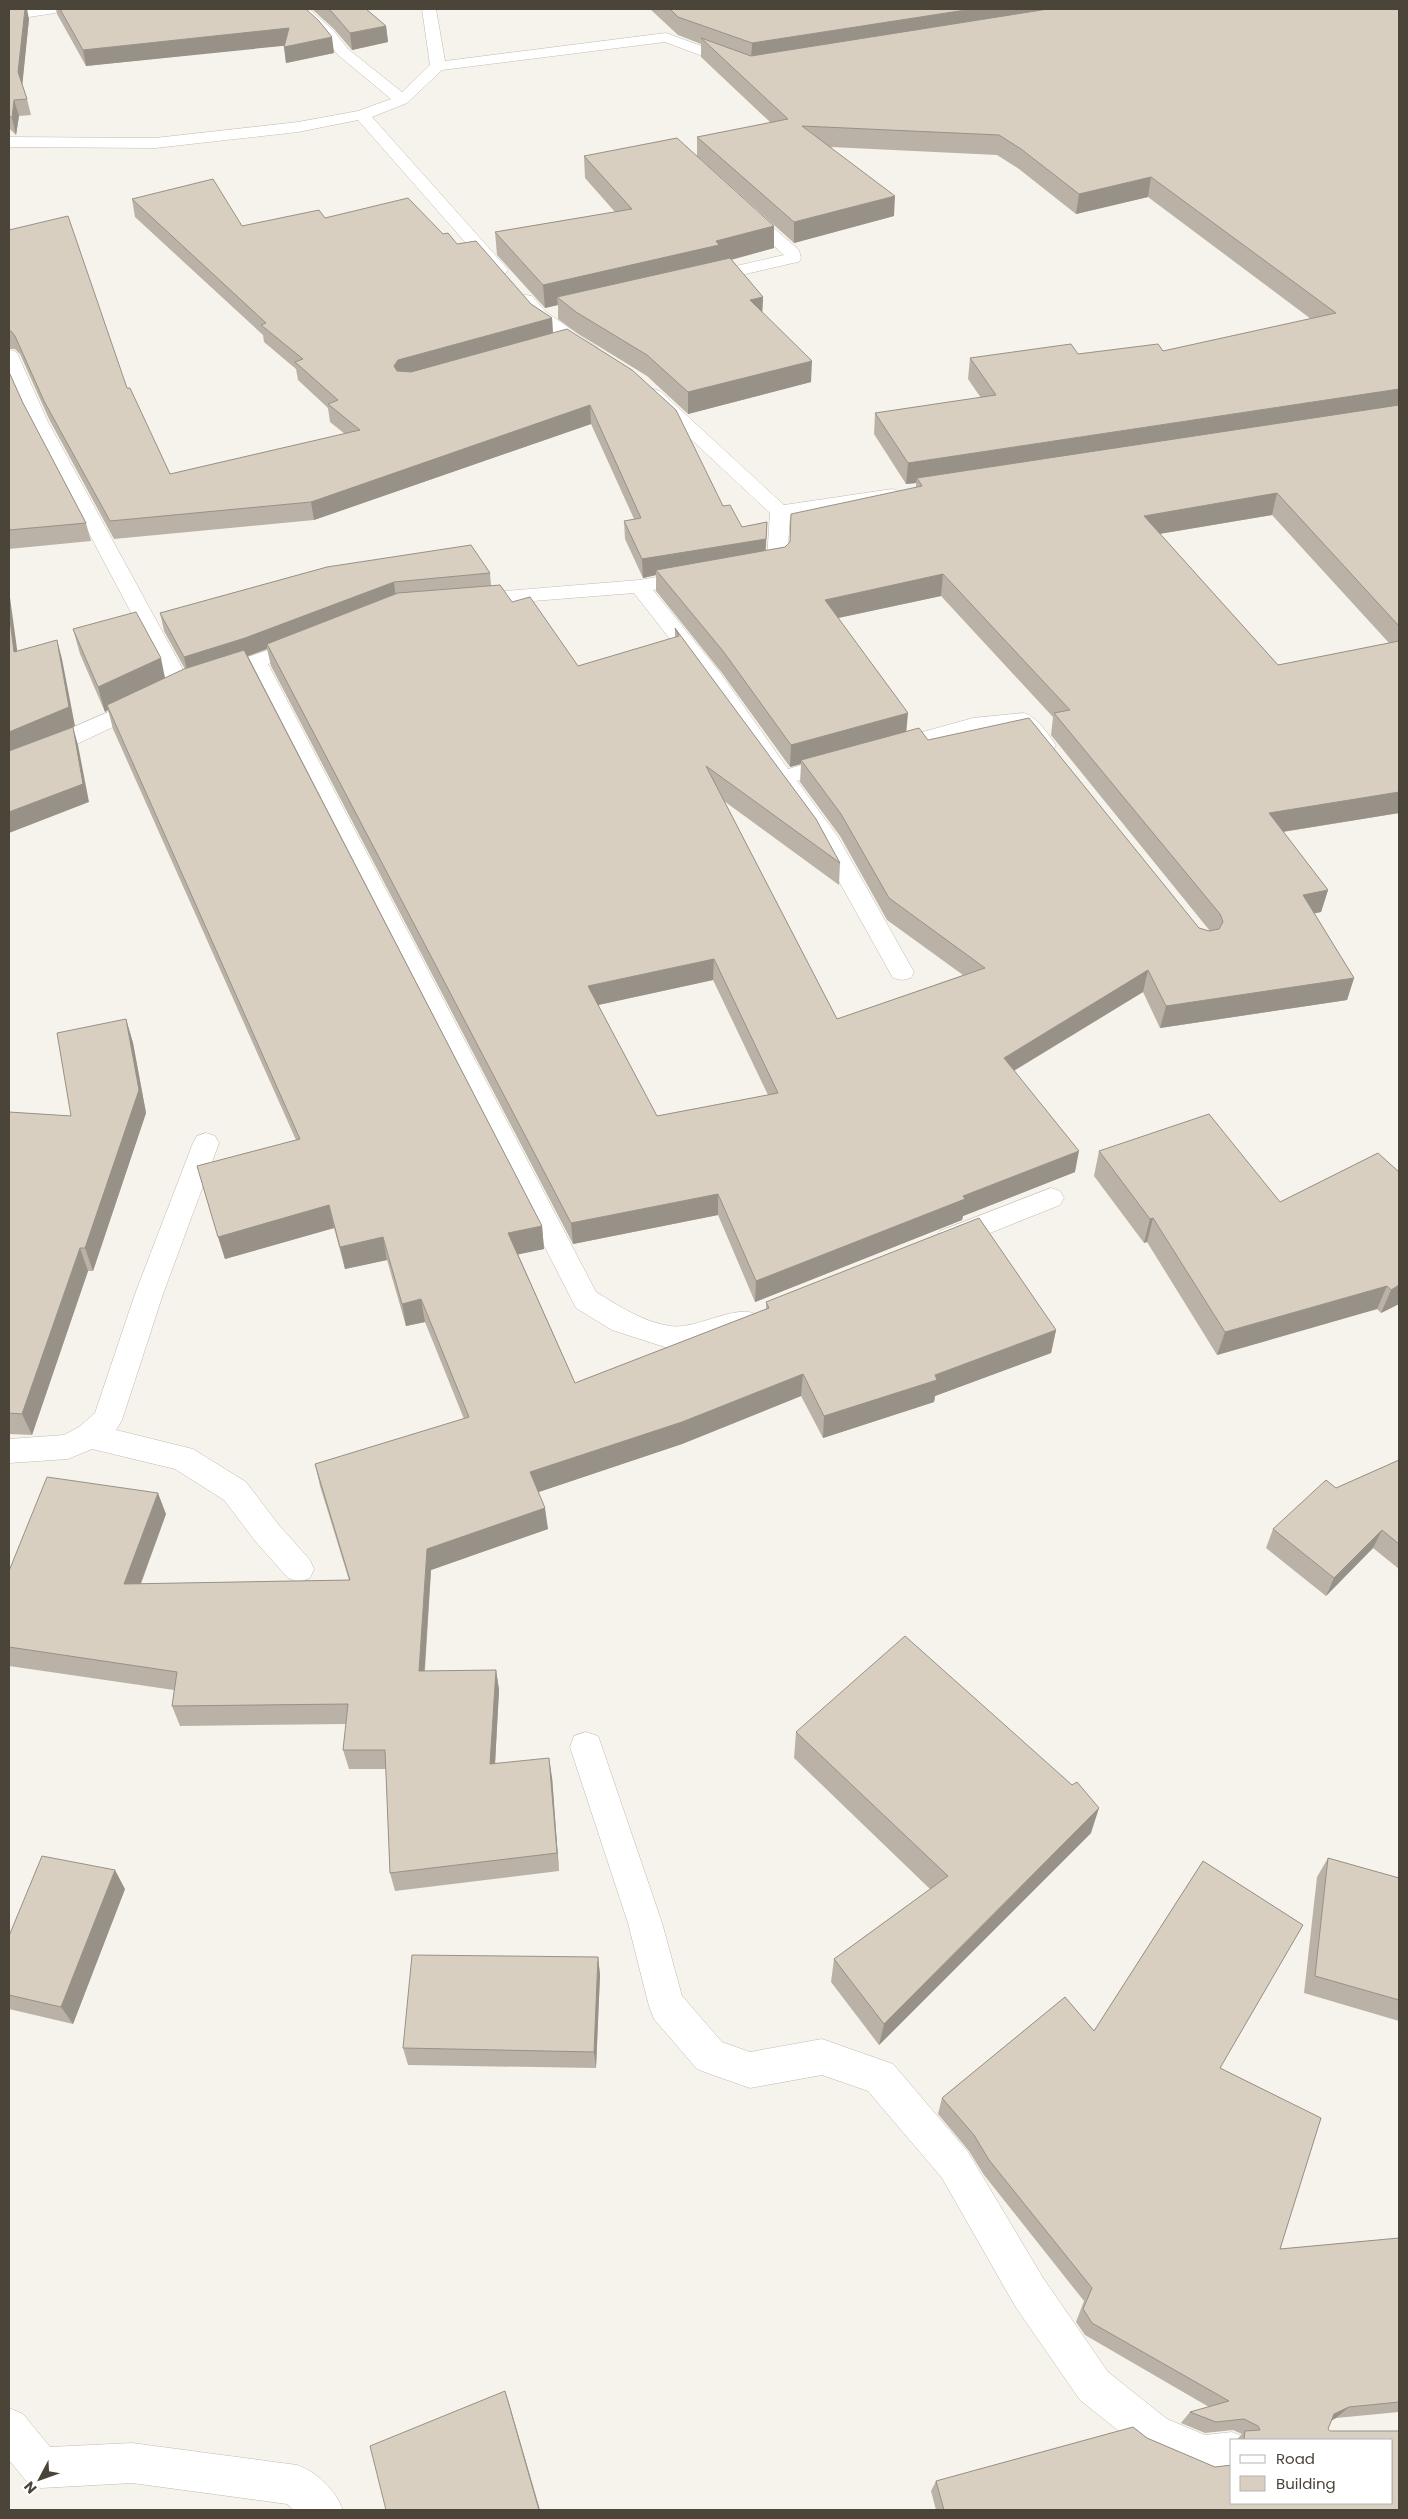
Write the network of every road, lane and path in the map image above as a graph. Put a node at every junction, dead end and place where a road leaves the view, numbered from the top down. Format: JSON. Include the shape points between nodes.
{"nodes":[{"id":1,"x":55,"y":9,"type":"edge"},
{"id":2,"x":301,"y":9,"type":"edge"},
{"id":3,"x":429,"y":9,"type":"edge"},
{"id":4,"x":9,"y":16,"type":"edge"},
{"id":5,"x":438,"y":66,"type":"junction"},
{"id":6,"x":750,"y":69,"type":"edge"},
{"id":7,"x":402,"y":100,"type":"junction"},
{"id":8,"x":362,"y":115,"type":"junction"},
{"id":9,"x":9,"y":142,"type":"edge"},
{"id":10,"x":736,"y":203,"type":"edge"},
{"id":11,"x":685,"y":283,"type":"edge"},
{"id":12,"x":559,"y":311,"type":"edge"},
{"id":13,"x":540,"y":316,"type":"junction"},
{"id":14,"x":570,"y":339,"type":"junction"},
{"id":15,"x":551,"y":344,"type":"edge"},
{"id":16,"x":9,"y":355,"type":"edge"},
{"id":17,"x":609,"y":363,"type":"edge"},
{"id":18,"x":640,"y":382,"type":"edge"},
{"id":19,"x":913,"y":492,"type":"edge"},
{"id":20,"x":780,"y":512,"type":"junction"},
{"id":21,"x":639,"y":586,"type":"junction"},
{"id":22,"x":454,"y":602,"type":"edge"},
{"id":23,"x":324,"y":637,"type":"edge"},
{"id":24,"x":256,"y":662,"type":"junction"},
{"id":25,"x":181,"y":686,"type":"junction"},
{"id":26,"x":1055,"y":758,"type":"edge"},
{"id":27,"x":9,"y":763,"type":"edge"},
{"id":28,"x":784,"y":777,"type":"junction"},
{"id":29,"x":902,"y":972,"type":"dead end"},
{"id":30,"x":206,"y":1143,"type":"dead end"},
{"id":31,"x":1051,"y":1198,"type":"dead end"},
{"id":32,"x":932,"y":1246,"type":"edge"},
{"id":33,"x":768,"y":1311,"type":"edge"},
{"id":34,"x":89,"y":1436,"type":"junction"},
{"id":35,"x":9,"y":1451,"type":"edge"},
{"id":36,"x":299,"y":1569,"type":"dead end"},
{"id":37,"x":586,"y":1747,"type":"dead end"},
{"id":38,"x":9,"y":2428,"type":"edge"},
{"id":39,"x":1230,"y":2452,"type":"edge"},
{"id":40,"x":323,"y":2510,"type":"edge"}],
"edges":[{"from":1,"to":4,"type":"street"},
{"from":2,"to":7,"type":"street","via":[[328,32],[343,52]]},
{"from":3,"to":5,"type":"street"},
{"from":5,"to":6,"type":"street","via":[[666,38]]},
{"from":5,"to":7,"type":"street"},
{"from":7,"to":8,"type":"street"},
{"from":8,"to":9,"type":"street","via":[[298,127],[155,143]]},
{"from":8,"to":13,"type":"street"},
{"from":10,"to":11,"type":"street","via":[[793,254],[793,258]]},
{"from":12,"to":13,"type":"street"},
{"from":13,"to":14,"type":"street"},
{"from":14,"to":15,"type":"street"},
{"from":14,"to":17,"type":"street"},
{"from":16,"to":25,"type":"street","via":[[38,420]]},
{"from":18,"to":20,"type":"street"},
{"from":19,"to":20,"type":"street"},
{"from":20,"to":21,"type":"street","via":[[777,563]]},
{"from":21,"to":22,"type":"street"},
{"from":21,"to":28,"type":"street","via":[[713,679]]},
{"from":23,"to":24,"type":"street"},
{"from":24,"to":25,"type":"street"},
{"from":24,"to":33,"type":"street","via":[[586,1300],[622,1322],[670,1338],[722,1329]]},
{"from":25,"to":27,"type":"street","via":[[69,740]]},
{"from":26,"to":28,"type":"street","via":[[1024,720],[973,725]]},
{"from":28,"to":29,"type":"street","via":[[826,837]]},
{"from":30,"to":34,"type":"street","via":[[149,1294],[107,1420]]},
{"from":31,"to":32,"type":"street"},
{"from":34,"to":35,"type":"street","via":[[68,1446]]},
{"from":34,"to":36,"type":"street","via":[[183,1458],[235,1492]]},
{"from":37,"to":39,"type":"street","via":[[645,1923],[667,2006],[710,2056],[750,2070],[822,2057],[880,2077],[955,2165],[1029,2292],[1094,2386],[1153,2433],[1205,2455]]},
{"from":38,"to":40,"type":"street","via":[[41,2468],[132,2462],[297,2485]]}]}
